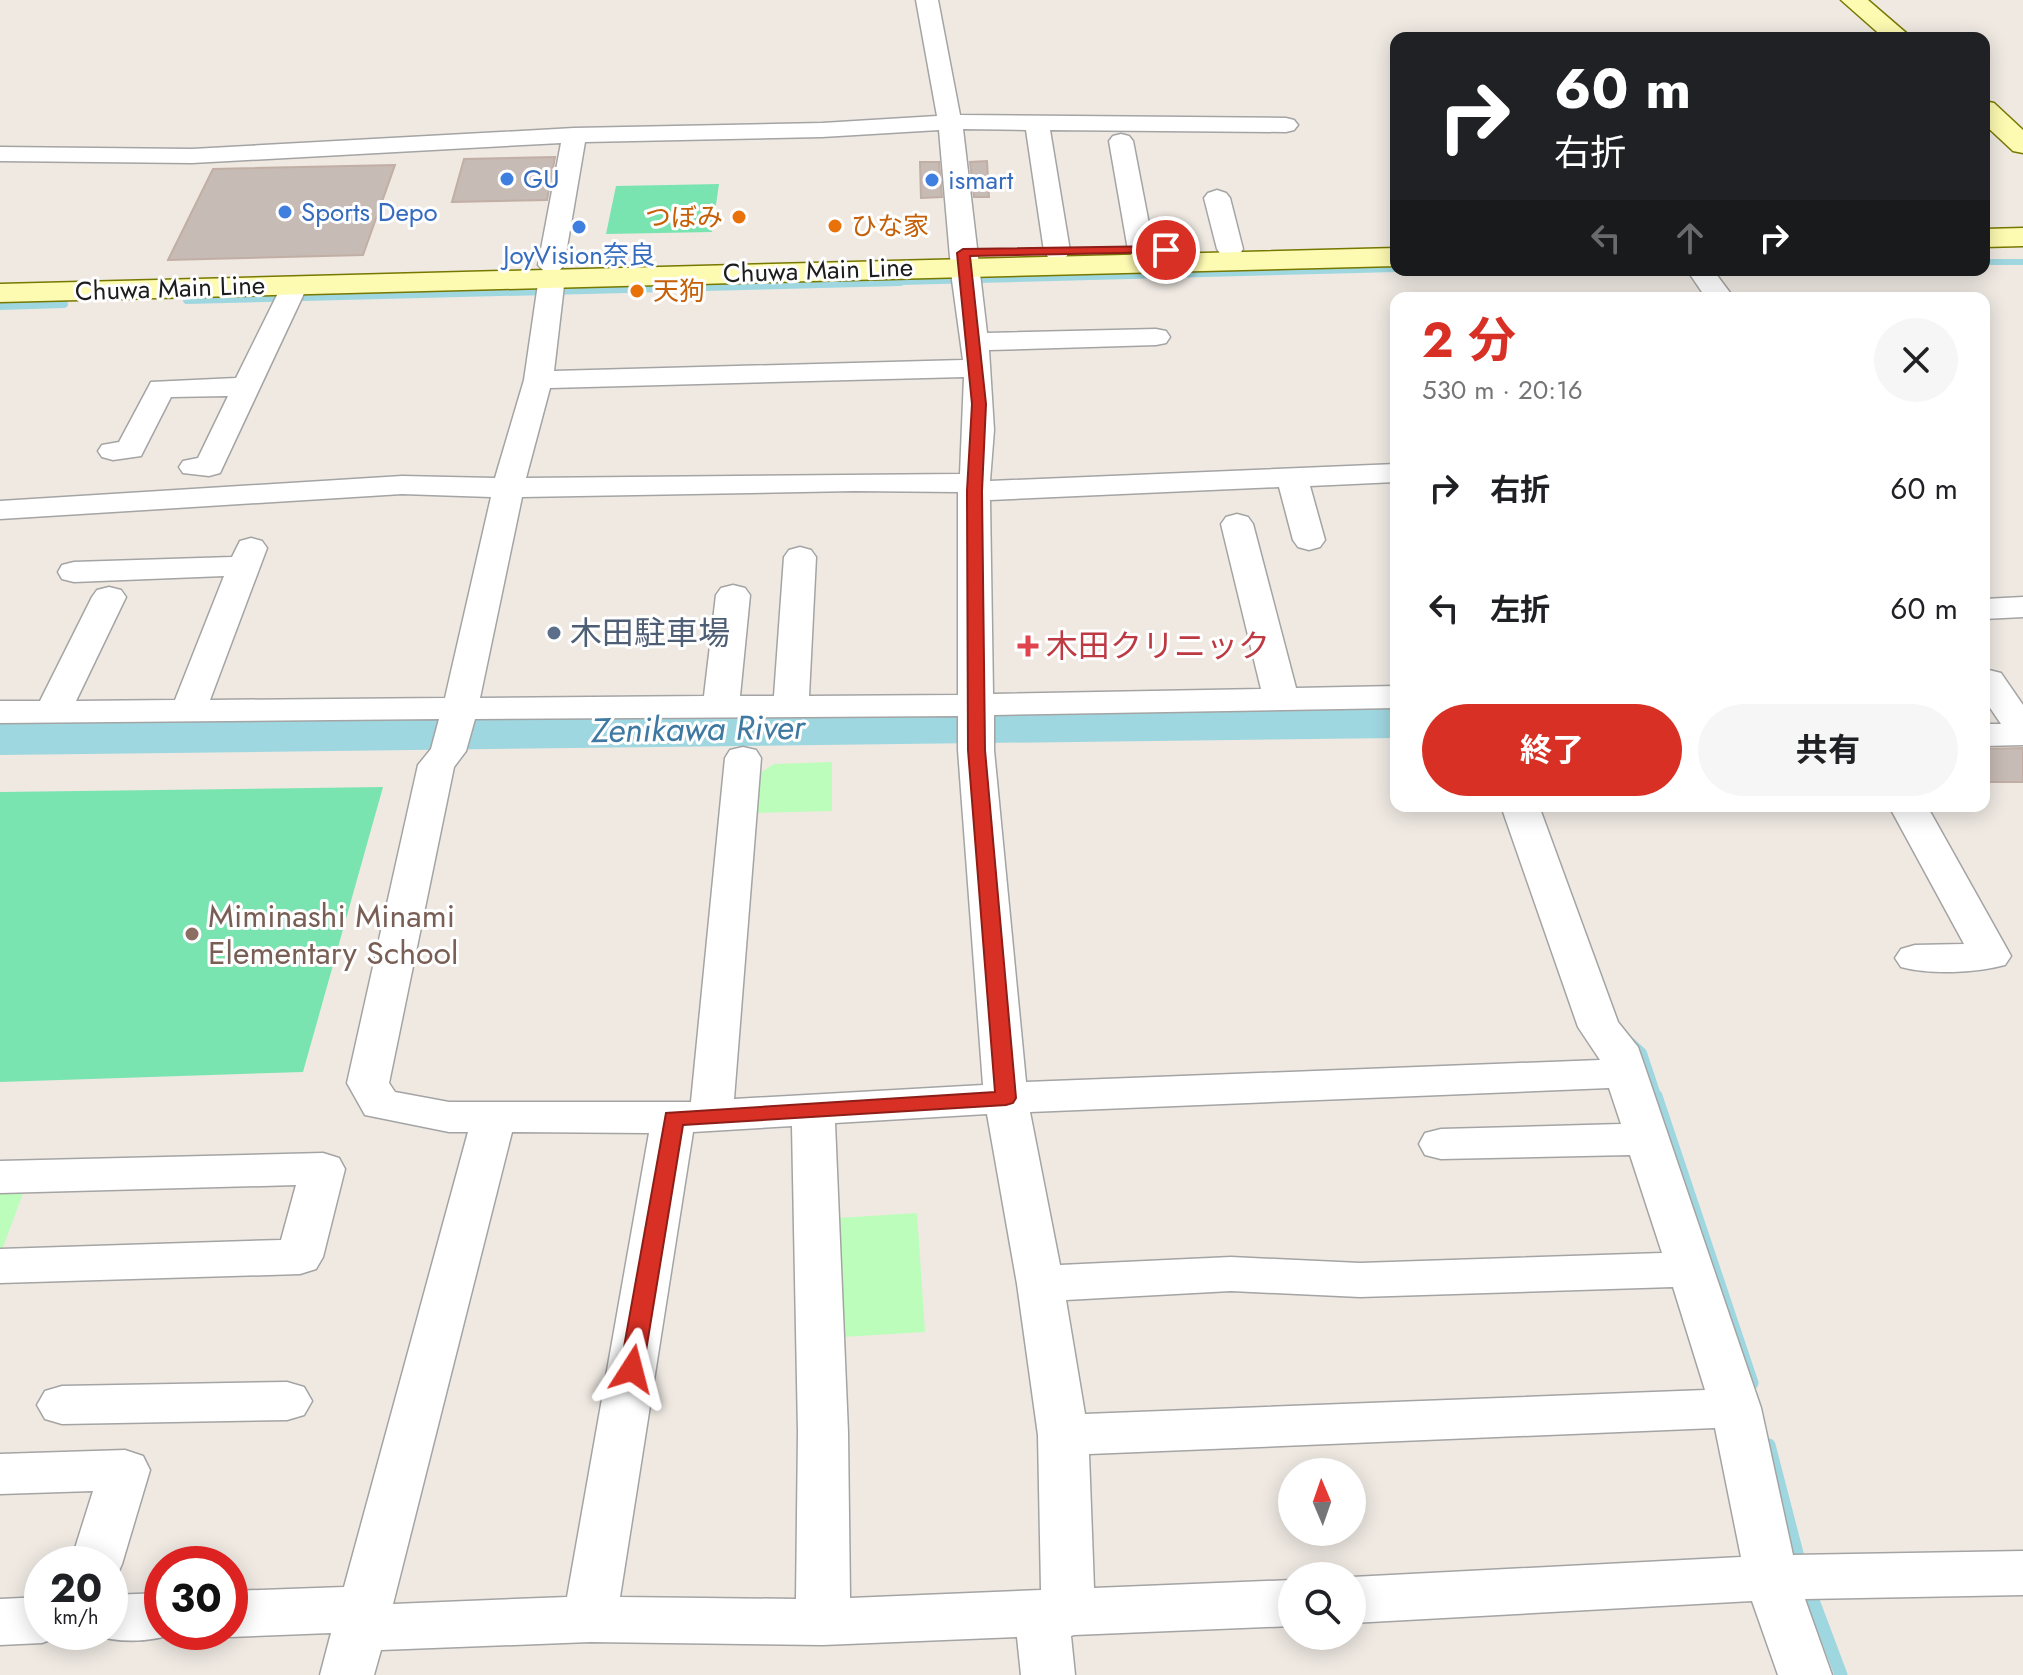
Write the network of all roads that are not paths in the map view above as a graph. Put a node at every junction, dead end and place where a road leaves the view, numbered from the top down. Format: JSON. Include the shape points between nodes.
{"nodes":[{"id":1,"x":927,"y":0,"type":"edge"},
{"id":2,"x":1853,"y":0,"type":"edge"},
{"id":3,"x":1892,"y":32,"type":"edge"},
{"id":4,"x":1990,"y":115,"type":"edge"},
{"id":5,"x":950,"y":122,"type":"junction"},
{"id":6,"x":1037,"y":123,"type":"junction"},
{"id":7,"x":1286,"y":125,"type":"dead end"},
{"id":8,"x":574,"y":135,"type":"junction"},
{"id":9,"x":1121,"y":141,"type":"dead end"},
{"id":10,"x":2023,"y":145,"type":"edge"},
{"id":11,"x":0,"y":154,"type":"edge"},
{"id":12,"x":1217,"y":198,"type":"dead end"},
{"id":13,"x":2023,"y":237,"type":"edge"},
{"id":14,"x":1990,"y":238,"type":"edge"},
{"id":15,"x":1390,"y":247,"type":"edge"},
{"id":16,"x":1230,"y":249,"type":"junction"},
{"id":17,"x":2023,"y":249,"type":"edge"},
{"id":18,"x":1141,"y":250,"type":"junction"},
{"id":19,"x":1990,"y":250,"type":"edge"},
{"id":20,"x":1057,"y":251,"type":"junction"},
{"id":21,"x":1390,"y":257,"type":"edge"},
{"id":22,"x":964,"y":269,"type":"junction"},
{"id":23,"x":550,"y":280,"type":"junction"},
{"id":24,"x":0,"y":281,"type":"edge"},
{"id":25,"x":0,"y":293,"type":"edge"},
{"id":26,"x":291,"y":293,"type":"junction"},
{"id":27,"x":1156,"y":337,"type":"dead end"},
{"id":28,"x":976,"y":355,"type":"junction"},
{"id":29,"x":538,"y":380,"type":"junction"},
{"id":30,"x":246,"y":387,"type":"junction"},
{"id":31,"x":113,"y":451,"type":"dead end"},
{"id":32,"x":194,"y":467,"type":"dead end"},
{"id":33,"x":1390,"y":473,"type":"edge"},
{"id":34,"x":1292,"y":478,"type":"junction"},
{"id":35,"x":975,"y":487,"type":"junction"},
{"id":36,"x":508,"y":488,"type":"junction"},
{"id":37,"x":0,"y":510,"type":"edge"},
{"id":38,"x":1237,"y":524,"type":"dead end"},
{"id":39,"x":1309,"y":540,"type":"dead end"},
{"id":40,"x":800,"y":557,"type":"dead end"},
{"id":41,"x":74,"y":572,"type":"dead end"},
{"id":42,"x":733,"y":595,"type":"dead end"},
{"id":43,"x":109,"y":597,"type":"dead end"},
{"id":44,"x":2023,"y":607,"type":"edge"},
{"id":45,"x":1990,"y":609,"type":"edge"},
{"id":46,"x":1390,"y":697,"type":"edge"},
{"id":47,"x":1281,"y":700,"type":"junction"},
{"id":48,"x":791,"y":704,"type":"junction"},
{"id":49,"x":721,"y":705,"type":"junction"},
{"id":50,"x":189,"y":710,"type":"junction"},
{"id":51,"x":53,"y":711,"type":"junction"},
{"id":52,"x":0,"y":712,"type":"edge"},
{"id":53,"x":976,"y":721,"type":"junction"},
{"id":54,"x":456,"y":723,"type":"junction"},
{"id":55,"x":743,"y":758,"type":"dead end"},
{"id":56,"x":1522,"y":812,"type":"edge"},
{"id":57,"x":1911,"y":812,"type":"edge"},
{"id":58,"x":1915,"y":958,"type":"dead end"},
{"id":59,"x":1626,"y":1073,"type":"junction"},
{"id":60,"x":1006,"y":1098,"type":"junction"},
{"id":61,"x":813,"y":1109,"type":"junction"},
{"id":62,"x":692,"y":1117,"type":"junction"},
{"id":63,"x":494,"y":1118,"type":"junction"},
{"id":64,"x":1647,"y":1139,"type":"junction"},
{"id":65,"x":1441,"y":1144,"type":"dead end"},
{"id":66,"x":0,"y":1177,"type":"edge"},
{"id":67,"x":0,"y":1266,"type":"edge"},
{"id":68,"x":1690,"y":1269,"type":"junction"},
{"id":69,"x":1040,"y":1284,"type":"junction"},
{"id":70,"x":287,"y":1401,"type":"dead end"},
{"id":71,"x":62,"y":1405,"type":"dead end"},
{"id":72,"x":1736,"y":1408,"type":"junction"},
{"id":73,"x":1063,"y":1435,"type":"junction"},
{"id":74,"x":0,"y":1474,"type":"edge"},
{"id":75,"x":102,"y":1546,"type":"edge"},
{"id":76,"x":2023,"y":1573,"type":"edge"},
{"id":77,"x":1771,"y":1578,"type":"junction"},
{"id":78,"x":1366,"y":1599,"type":"edge"},
{"id":79,"x":1278,"y":1604,"type":"edge"},
{"id":80,"x":1055,"y":1615,"type":"junction"},
{"id":81,"x":248,"y":1617,"type":"edge"},
{"id":82,"x":590,"y":1619,"type":"junction"},
{"id":83,"x":24,"y":1621,"type":"edge"},
{"id":84,"x":0,"y":1622,"type":"edge"},
{"id":85,"x":823,"y":1622,"type":"junction"},
{"id":86,"x":357,"y":1637,"type":"edge"},
{"id":87,"x":1048,"y":1675,"type":"edge"},
{"id":88,"x":1805,"y":1675,"type":"edge"}],
"edges":[{"from":1,"to":5,"type":"street"},
{"from":2,"to":3,"type":"main road"},
{"from":4,"to":10,"type":"main road"},
{"from":5,"to":6,"type":"street"},
{"from":5,"to":8,"type":"street"},
{"from":5,"to":22,"type":"street"},
{"from":6,"to":7,"type":"street"},
{"from":6,"to":20,"type":"street"},
{"from":8,"to":11,"type":"street","via":[[192,156]]},
{"from":8,"to":23,"type":"street"},
{"from":9,"to":18,"type":"street"},
{"from":12,"to":16,"type":"street"},
{"from":13,"to":14,"type":"main road"},
{"from":15,"to":16,"type":"main road","name":"Chuwa Main Line"},
{"from":16,"to":18,"type":"main road","name":"Chuwa Main Line"},
{"from":17,"to":19,"type":"main road"},
{"from":18,"to":20,"type":"main road","name":"Chuwa Main Line"},
{"from":20,"to":22,"type":"main road","name":"Chuwa Main Line"},
{"from":21,"to":22,"type":"main road","name":"Chuwa Main Line"},
{"from":22,"to":23,"type":"main road","name":"Chuwa Main Line"},
{"from":22,"to":28,"type":"street"},
{"from":23,"to":24,"type":"main road","name":"Chuwa Main Line"},
{"from":23,"to":26,"type":"main road","name":"Chuwa Main Line"},
{"from":23,"to":29,"type":"street"},
{"from":25,"to":26,"type":"main road","name":"Chuwa Main Line"},
{"from":26,"to":30,"type":"street"},
{"from":27,"to":28,"type":"street"},
{"from":28,"to":29,"type":"street"},
{"from":28,"to":35,"type":"street"},
{"from":29,"to":36,"type":"street"},
{"from":30,"to":31,"type":"street","via":[[161,388],[130,450]]},
{"from":30,"to":32,"type":"street","via":[[209,467]]},
{"from":33,"to":34,"type":"street"},
{"from":34,"to":35,"type":"street"},
{"from":34,"to":39,"type":"street"},
{"from":35,"to":36,"type":"street","via":[[854,482]]},
{"from":35,"to":53,"type":"street"},
{"from":36,"to":37,"type":"street","via":[[402,485]]},
{"from":36,"to":54,"type":"street"},
{"from":38,"to":47,"type":"street"},
{"from":40,"to":48,"type":"street"},
{"from":41,"to":50,"type":"street","via":[[248,557]]},
{"from":42,"to":49,"type":"street"},
{"from":43,"to":51,"type":"street"},
{"from":44,"to":45,"type":"street"},
{"from":46,"to":47,"type":"street"},
{"from":47,"to":53,"type":"street"},
{"from":48,"to":49,"type":"street"},
{"from":48,"to":53,"type":"street"},
{"from":49,"to":54,"type":"street"},
{"from":50,"to":51,"type":"street"},
{"from":50,"to":54,"type":"street"},
{"from":51,"to":52,"type":"street"},
{"from":53,"to":60,"type":"street"},
{"from":54,"to":63,"type":"street","via":[[436,765],[368,1083],[377,1099],[449,1117]]},
{"from":55,"to":62,"type":"street"},
{"from":56,"to":59,"type":"street","via":[[1599,1027],[1617,1047]]},
{"from":57,"to":58,"type":"street","via":[[1991,956]]},
{"from":59,"to":60,"type":"street"},
{"from":59,"to":64,"type":"street"},
{"from":60,"to":61,"type":"street"},
{"from":60,"to":69,"type":"street"},
{"from":61,"to":62,"type":"street"},
{"from":61,"to":85,"type":"street"},
{"from":62,"to":63,"type":"street"},
{"from":62,"to":82,"type":"street"},
{"from":63,"to":86,"type":"street"},
{"from":64,"to":65,"type":"street"},
{"from":64,"to":68,"type":"street"},
{"from":66,"to":67,"type":"street","via":[[323,1169],[300,1257]]},
{"from":68,"to":69,"type":"street","via":[[1360,1280],[1231,1274]]},
{"from":68,"to":72,"type":"street"},
{"from":69,"to":73,"type":"street"},
{"from":70,"to":71,"type":"street"},
{"from":72,"to":73,"type":"street"},
{"from":72,"to":77,"type":"street"},
{"from":73,"to":80,"type":"street"},
{"from":74,"to":75,"type":"street","via":[[125,1470]]},
{"from":76,"to":77,"type":"street"},
{"from":77,"to":78,"type":"street"},
{"from":77,"to":88,"type":"street"},
{"from":79,"to":80,"type":"street"},
{"from":80,"to":85,"type":"street"},
{"from":80,"to":87,"type":"street"},
{"from":81,"to":86,"type":"street"},
{"from":82,"to":85,"type":"street"},
{"from":82,"to":86,"type":"street"},
{"from":83,"to":84,"type":"street"}]}
